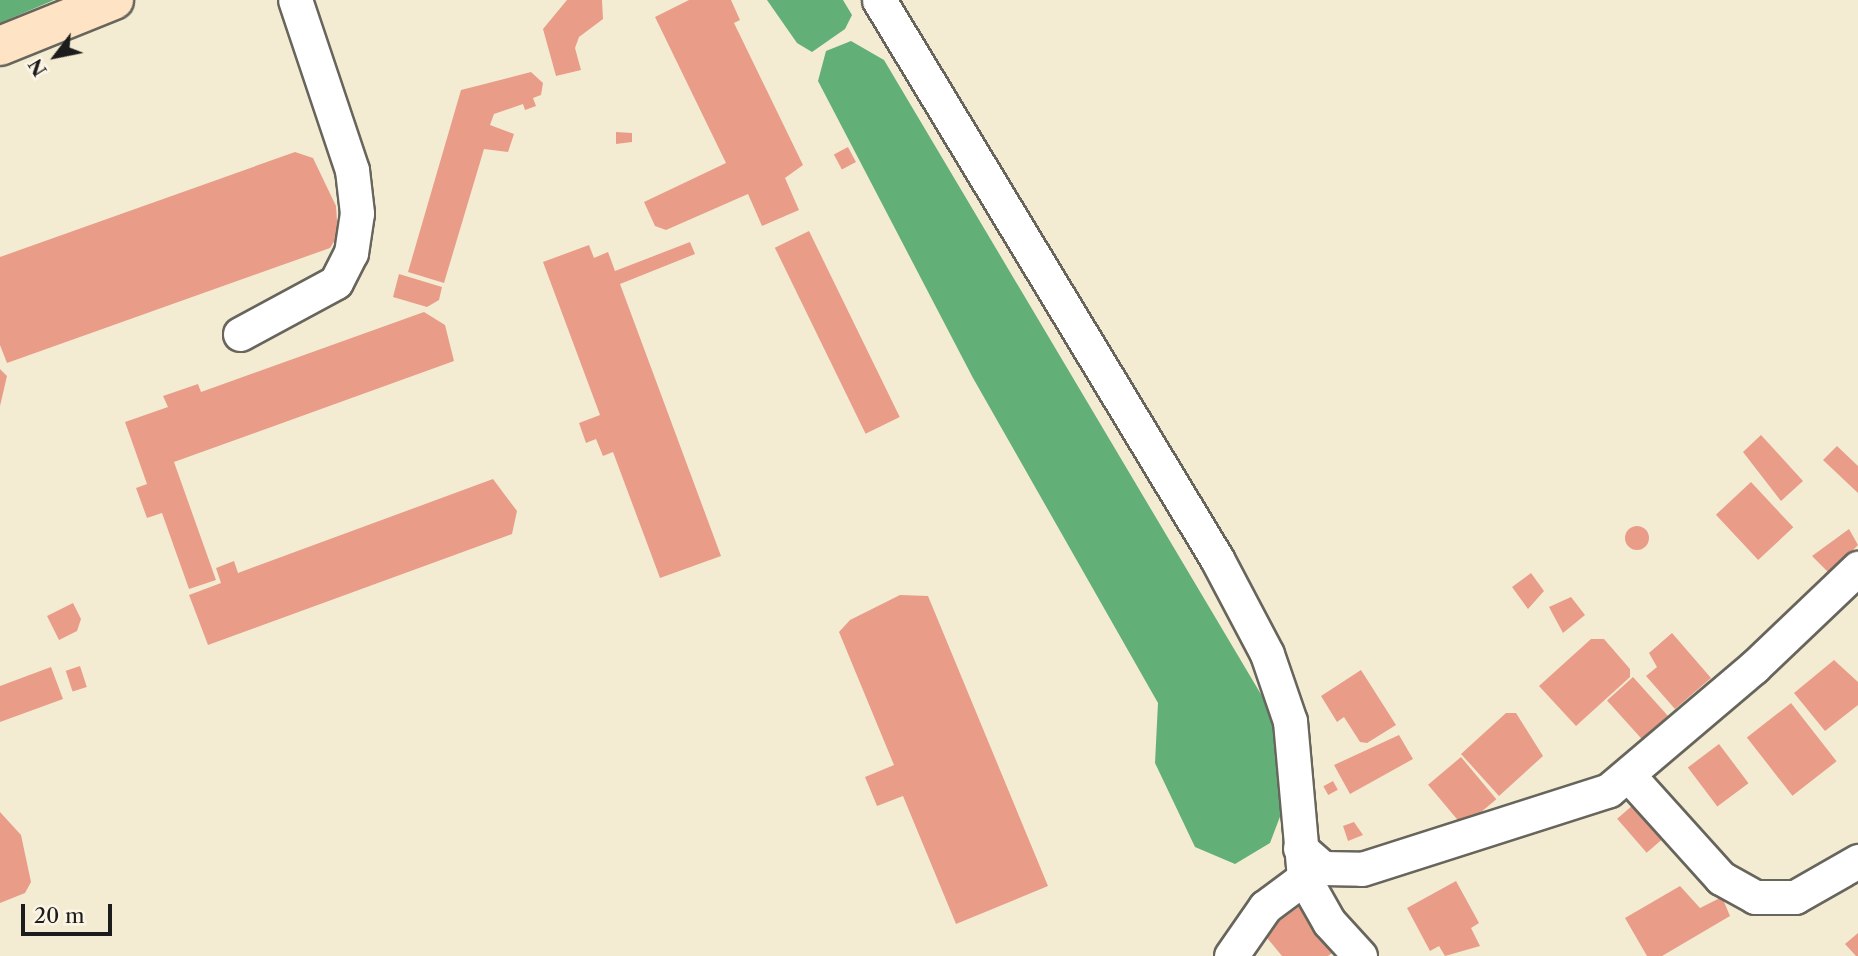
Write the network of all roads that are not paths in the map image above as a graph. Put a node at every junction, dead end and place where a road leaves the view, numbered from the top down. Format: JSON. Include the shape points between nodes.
{"nodes":[{"id":1,"x":114,"y":0,"type":"edge"},
{"id":2,"x":295,"y":0,"type":"edge"},
{"id":3,"x":879,"y":0,"type":"edge"},
{"id":4,"x":0,"y":46,"type":"edge"},
{"id":5,"x":240,"y":334,"type":"dead end"},
{"id":6,"x":1858,"y":568,"type":"edge"},
{"id":7,"x":1630,"y":777,"type":"junction"},
{"id":8,"x":1858,"y":861,"type":"edge"},
{"id":9,"x":1302,"y":863,"type":"junction"},
{"id":10,"x":1231,"y":956,"type":"edge"},
{"id":11,"x":1360,"y":956,"type":"edge"}],
"edges":[{"from":1,"to":4,"type":"main road"},
{"from":2,"to":5,"type":"street","via":[[352,170],[353,240],[336,282]]},
{"from":3,"to":9,"type":"street","via":[[1217,559],[1267,654],[1290,721]]},
{"from":6,"to":7,"type":"street"},
{"from":7,"to":8,"type":"street","via":[[1721,878],[1755,897],[1795,897]]},
{"from":7,"to":9,"type":"street","via":[[1483,834],[1362,869]]},
{"from":9,"to":10,"type":"street"},
{"from":9,"to":11,"type":"street","via":[[1329,922]]}]}
